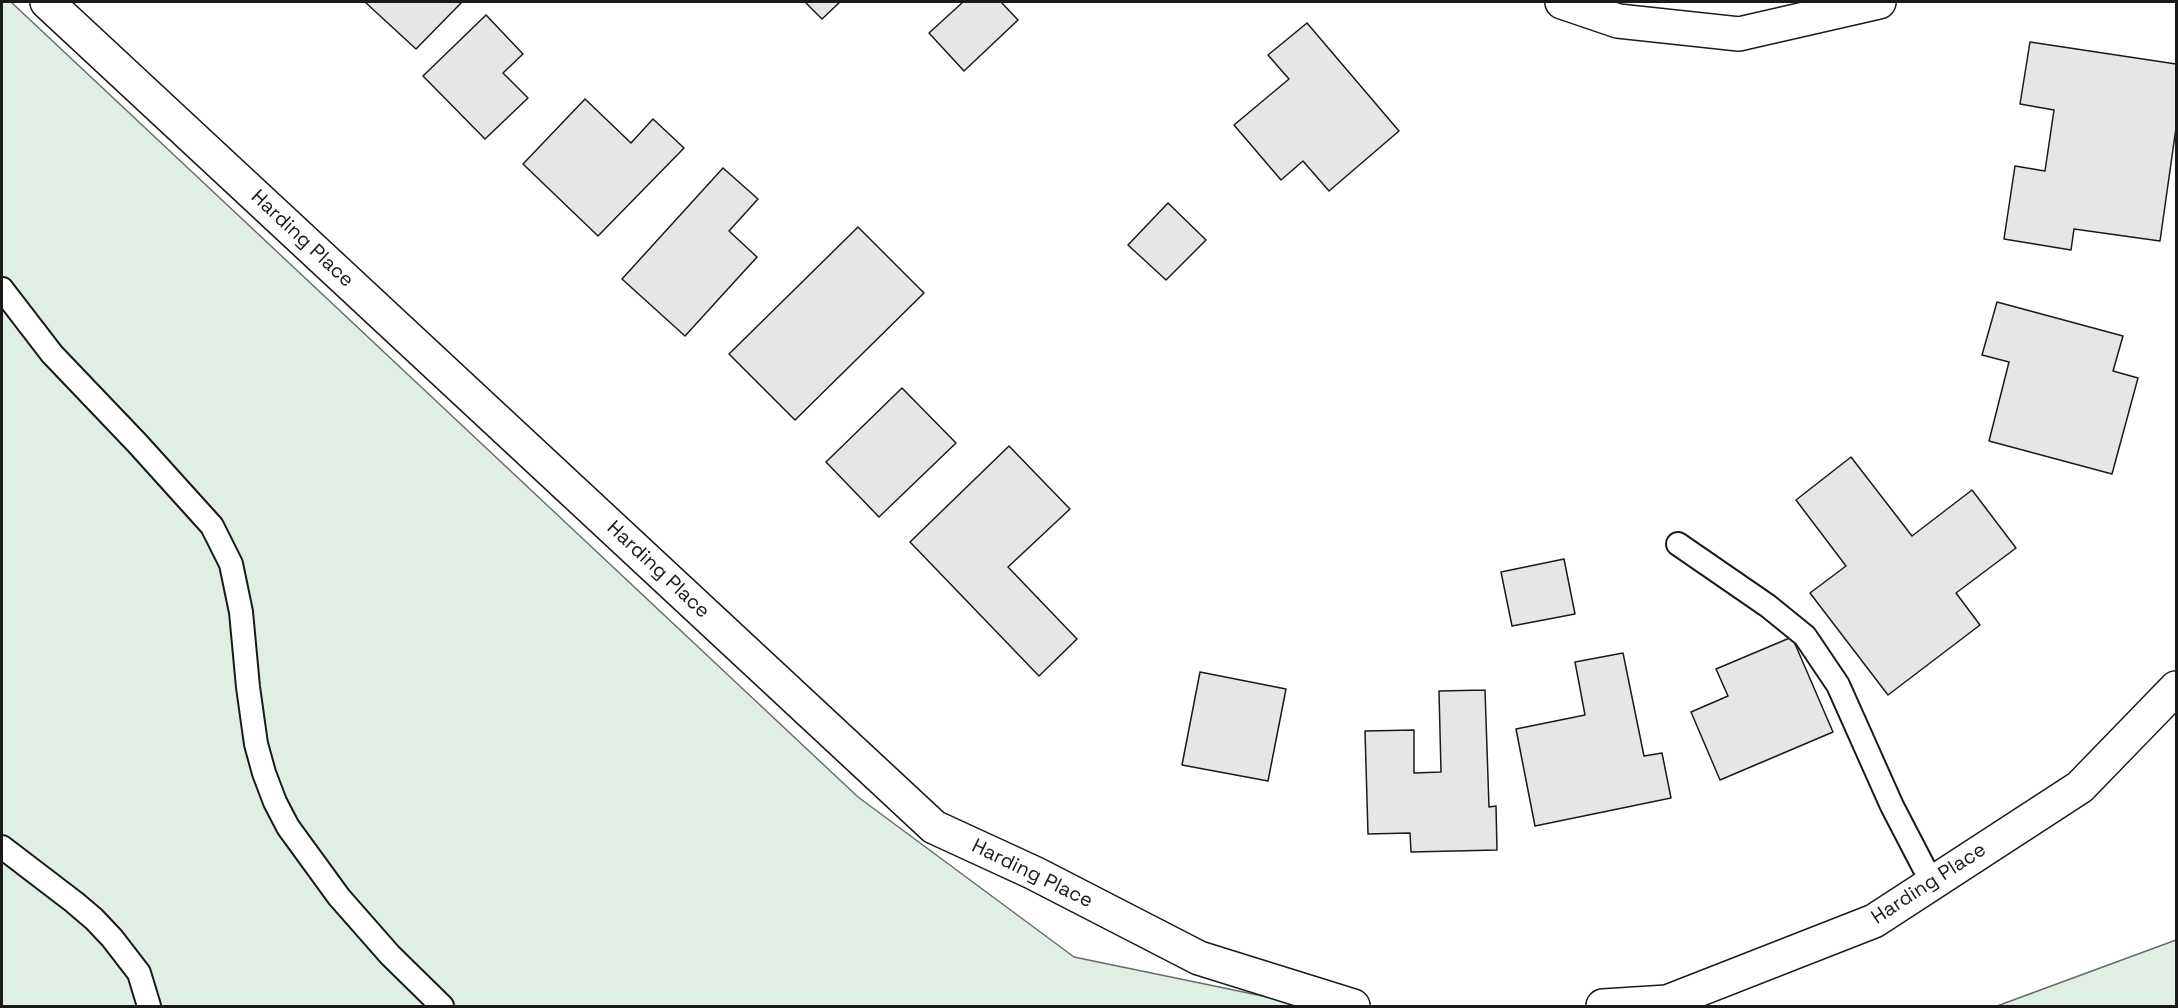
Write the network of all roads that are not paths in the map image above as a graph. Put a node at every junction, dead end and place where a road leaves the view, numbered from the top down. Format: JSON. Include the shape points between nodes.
{"nodes":[{"id":1,"x":47,"y":2,"type":"edge"},
{"id":2,"x":1562,"y":2,"type":"edge"},
{"id":3,"x":1879,"y":2,"type":"edge"},
{"id":4,"x":2,"y":289,"type":"edge"},
{"id":5,"x":1678,"y":544,"type":"dead end"},
{"id":6,"x":2176,"y":688,"type":"edge"},
{"id":7,"x":2,"y":847,"type":"edge"},
{"id":8,"x":1932,"y":884,"type":"junction"},
{"id":9,"x":148,"y":1006,"type":"edge"},
{"id":10,"x":442,"y":1006,"type":"edge"},
{"id":11,"x":1353,"y":1006,"type":"edge"},
{"id":12,"x":1603,"y":1006,"type":"edge"}],
"edges":[{"from":1,"to":11,"type":"main road","name":"Harding Place","via":[[934,827],[1034,873],[1199,958]]},
{"from":2,"to":3,"type":"main road","via":[[1618,21],[1739,34]]},
{"from":4,"to":10,"type":"lane","via":[[52,354],[212,526],[231,564],[241,612],[256,744],[275,802],[288,827],[339,897]]},
{"from":5,"to":8,"type":"lane","via":[[1805,636],[1838,686]]},
{"from":6,"to":8,"type":"main road","name":"Harding Place","via":[[2079,787]]},
{"from":7,"to":9,"type":"lane","via":[[74,902],[112,938],[139,973]]},
{"from":8,"to":12,"type":"main road","name":"Harding Place","via":[[1874,921],[1667,1002]]}]}
